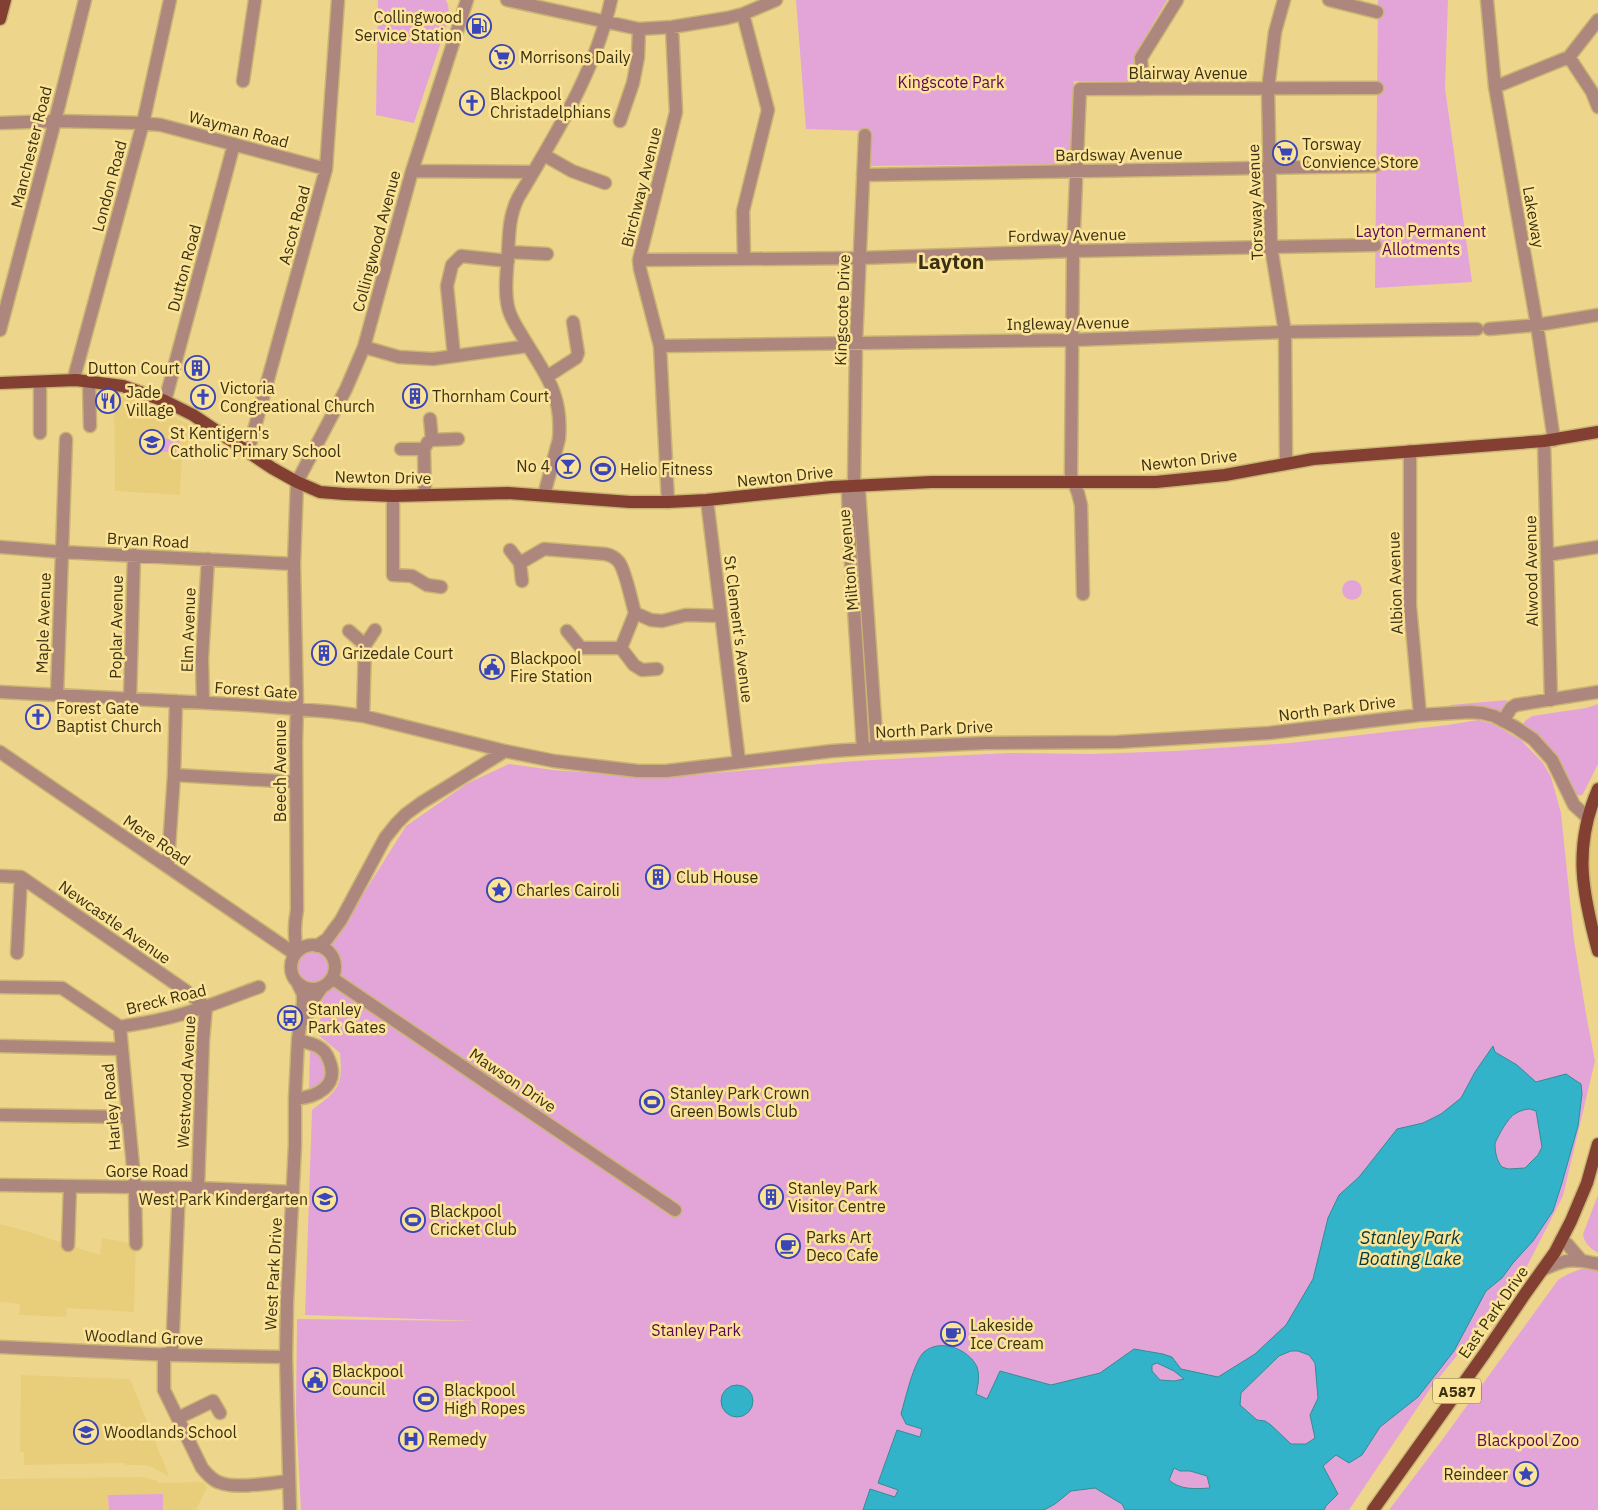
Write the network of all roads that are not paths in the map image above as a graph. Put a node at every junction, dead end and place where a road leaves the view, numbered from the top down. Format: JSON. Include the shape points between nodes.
{"nodes":[{"id":1,"x":5,"y":0,"type":"edge"},
{"id":2,"x":85,"y":0,"type":"edge"},
{"id":3,"x":170,"y":0,"type":"edge"},
{"id":4,"x":255,"y":0,"type":"edge"},
{"id":5,"x":338,"y":0,"type":"edge"},
{"id":6,"x":466,"y":0,"type":"edge"},
{"id":7,"x":507,"y":0,"type":"edge"},
{"id":8,"x":611,"y":0,"type":"edge"},
{"id":9,"x":776,"y":0,"type":"edge"},
{"id":10,"x":1177,"y":0,"type":"edge"},
{"id":11,"x":1284,"y":0,"type":"edge"},
{"id":12,"x":1329,"y":0,"type":"edge"},
{"id":13,"x":1486,"y":0,"type":"edge"},
{"id":14,"x":1377,"y":12,"type":"dead end"},
{"id":15,"x":743,"y":14,"type":"junction"},
{"id":16,"x":0,"y":19,"type":"edge"},
{"id":17,"x":1598,"y":20,"type":"edge"},
{"id":18,"x":606,"y":22,"type":"junction"},
{"id":19,"x":639,"y":28,"type":"junction"},
{"id":20,"x":672,"y":28,"type":"junction"},
{"id":21,"x":1569,"y":57,"type":"junction"},
{"id":22,"x":243,"y":81,"type":"dead end"},
{"id":23,"x":1495,"y":87,"type":"junction"},
{"id":24,"x":1377,"y":88,"type":"dead end"},
{"id":25,"x":1143,"y":89,"type":"junction"},
{"id":26,"x":1268,"y":89,"type":"junction"},
{"id":27,"x":1598,"y":107,"type":"edge"},
{"id":28,"x":55,"y":121,"type":"junction"},
{"id":29,"x":620,"y":121,"type":"dead end"},
{"id":30,"x":0,"y":123,"type":"edge"},
{"id":31,"x":143,"y":123,"type":"junction"},
{"id":32,"x":864,"y":135,"type":"dead end"},
{"id":33,"x":234,"y":144,"type":"junction"},
{"id":34,"x":544,"y":155,"type":"junction"},
{"id":35,"x":1375,"y":166,"type":"dead end"},
{"id":36,"x":1270,"y":168,"type":"junction"},
{"id":37,"x":326,"y":169,"type":"junction"},
{"id":38,"x":412,"y":171,"type":"junction"},
{"id":39,"x":1077,"y":171,"type":"junction"},
{"id":40,"x":533,"y":172,"type":"junction"},
{"id":41,"x":864,"y":175,"type":"junction"},
{"id":42,"x":605,"y":183,"type":"dead end"},
{"id":43,"x":1375,"y":245,"type":"dead end"},
{"id":44,"x":1271,"y":247,"type":"junction"},
{"id":45,"x":1073,"y":251,"type":"junction"},
{"id":46,"x":547,"y":254,"type":"dead end"},
{"id":47,"x":508,"y":256,"type":"junction"},
{"id":48,"x":744,"y":258,"type":"junction"},
{"id":49,"x":860,"y":258,"type":"junction"},
{"id":50,"x":639,"y":260,"type":"junction"},
{"id":51,"x":1598,"y":315,"type":"edge"},
{"id":52,"x":573,"y":322,"type":"dead end"},
{"id":53,"x":1536,"y":325,"type":"junction"},
{"id":54,"x":0,"y":330,"type":"edge"},
{"id":55,"x":1285,"y":332,"type":"junction"},
{"id":56,"x":1073,"y":340,"type":"junction"},
{"id":57,"x":856,"y":343,"type":"junction"},
{"id":58,"x":528,"y":346,"type":"junction"},
{"id":59,"x":660,"y":346,"type":"junction"},
{"id":60,"x":364,"y":347,"type":"junction"},
{"id":61,"x":454,"y":356,"type":"junction"},
{"id":62,"x":548,"y":376,"type":"junction"},
{"id":63,"x":76,"y":380,"type":"junction"},
{"id":64,"x":89,"y":381,"type":"junction"},
{"id":65,"x":40,"y":382,"type":"junction"},
{"id":66,"x":0,"y":383,"type":"edge"},
{"id":67,"x":165,"y":401,"type":"junction"},
{"id":68,"x":430,"y":418,"type":"dead end"},
{"id":69,"x":90,"y":426,"type":"dead end"},
{"id":70,"x":1598,"y":432,"type":"edge"},
{"id":71,"x":40,"y":433,"type":"dead end"},
{"id":72,"x":66,"y":439,"type":"dead end"},
{"id":73,"x":458,"y":439,"type":"dead end"},
{"id":74,"x":1549,"y":441,"type":"junction"},
{"id":75,"x":428,"y":444,"type":"junction"},
{"id":76,"x":401,"y":448,"type":"dead end"},
{"id":77,"x":1410,"y":451,"type":"junction"},
{"id":78,"x":248,"y":452,"type":"junction"},
{"id":79,"x":1286,"y":464,"type":"junction"},
{"id":80,"x":297,"y":482,"type":"junction"},
{"id":81,"x":1074,"y":483,"type":"junction"},
{"id":82,"x":854,"y":486,"type":"junction"},
{"id":83,"x":425,"y":495,"type":"junction"},
{"id":84,"x":544,"y":495,"type":"junction"},
{"id":85,"x":393,"y":496,"type":"junction"},
{"id":86,"x":707,"y":500,"type":"junction"},
{"id":87,"x":668,"y":502,"type":"junction"},
{"id":88,"x":0,"y":547,"type":"edge"},
{"id":89,"x":1598,"y":547,"type":"edge"},
{"id":90,"x":510,"y":550,"type":"dead end"},
{"id":91,"x":62,"y":552,"type":"junction"},
{"id":92,"x":134,"y":555,"type":"junction"},
{"id":93,"x":1548,"y":555,"type":"junction"},
{"id":94,"x":208,"y":559,"type":"junction"},
{"id":95,"x":520,"y":563,"type":"junction"},
{"id":96,"x":294,"y":564,"type":"junction"},
{"id":97,"x":522,"y":581,"type":"dead end"},
{"id":98,"x":441,"y":587,"type":"dead end"},
{"id":99,"x":1083,"y":594,"type":"dead end"},
{"id":100,"x":635,"y":613,"type":"junction"},
{"id":101,"x":721,"y":616,"type":"junction"},
{"id":102,"x":375,"y":630,"type":"dead end"},
{"id":103,"x":349,"y":631,"type":"dead end"},
{"id":104,"x":568,"y":631,"type":"dead end"},
{"id":105,"x":364,"y":645,"type":"junction"},
{"id":106,"x":621,"y":648,"type":"junction"},
{"id":107,"x":657,"y":668,"type":"dead end"},
{"id":108,"x":0,"y":692,"type":"edge"},
{"id":109,"x":1598,"y":692,"type":"edge"},
{"id":110,"x":58,"y":695,"type":"junction"},
{"id":111,"x":130,"y":699,"type":"junction"},
{"id":112,"x":1551,"y":700,"type":"junction"},
{"id":113,"x":176,"y":701,"type":"junction"},
{"id":114,"x":203,"y":703,"type":"junction"},
{"id":115,"x":297,"y":708,"type":"junction"},
{"id":116,"x":1420,"y":715,"type":"junction"},
{"id":117,"x":363,"y":716,"type":"junction"},
{"id":118,"x":1503,"y":721,"type":"junction"},
{"id":119,"x":877,"y":748,"type":"junction"},
{"id":120,"x":863,"y":749,"type":"junction"},
{"id":121,"x":505,"y":751,"type":"junction"},
{"id":122,"x":0,"y":752,"type":"edge"},
{"id":123,"x":739,"y":762,"type":"junction"},
{"id":124,"x":174,"y":775,"type":"junction"},
{"id":125,"x":296,"y":782,"type":"junction"},
{"id":126,"x":1598,"y":789,"type":"edge"},
{"id":127,"x":1588,"y":817,"type":"junction"},
{"id":128,"x":166,"y":865,"type":"junction"},
{"id":129,"x":0,"y":876,"type":"edge"},
{"id":130,"x":21,"y":877,"type":"junction"},
{"id":131,"x":297,"y":910,"type":"junction"},
{"id":132,"x":341,"y":920,"type":"junction"},
{"id":133,"x":314,"y":946,"type":"junction"},
{"id":134,"x":1598,"y":951,"type":"edge"},
{"id":135,"x":17,"y":953,"type":"dead end"},
{"id":136,"x":296,"y":953,"type":"junction"},
{"id":137,"x":331,"y":955,"type":"junction"},
{"id":138,"x":332,"y":978,"type":"junction"},
{"id":139,"x":298,"y":984,"type":"junction"},
{"id":140,"x":0,"y":987,"type":"edge"},
{"id":141,"x":259,"y":987,"type":"dead end"},
{"id":142,"x":322,"y":987,"type":"junction"},
{"id":143,"x":206,"y":1007,"type":"junction"},
{"id":144,"x":120,"y":1026,"type":"junction"},
{"id":145,"x":298,"y":1040,"type":"junction"},
{"id":146,"x":0,"y":1046,"type":"edge"},
{"id":147,"x":122,"y":1049,"type":"junction"},
{"id":148,"x":295,"y":1099,"type":"junction"},
{"id":149,"x":0,"y":1115,"type":"edge"},
{"id":150,"x":128,"y":1117,"type":"junction"},
{"id":151,"x":1598,"y":1144,"type":"edge"},
{"id":152,"x":0,"y":1185,"type":"edge"},
{"id":153,"x":70,"y":1187,"type":"junction"},
{"id":154,"x":135,"y":1188,"type":"junction"},
{"id":155,"x":179,"y":1188,"type":"junction"},
{"id":156,"x":198,"y":1188,"type":"junction"},
{"id":157,"x":293,"y":1192,"type":"junction"},
{"id":158,"x":675,"y":1210,"type":"dead end"},
{"id":159,"x":1561,"y":1240,"type":"junction"},
{"id":160,"x":136,"y":1244,"type":"dead end"},
{"id":161,"x":68,"y":1245,"type":"dead end"},
{"id":162,"x":1581,"y":1260,"type":"junction"},
{"id":163,"x":1598,"y":1264,"type":"edge"},
{"id":164,"x":1542,"y":1270,"type":"junction"},
{"id":165,"x":0,"y":1347,"type":"edge"},
{"id":166,"x":168,"y":1354,"type":"junction"},
{"id":167,"x":286,"y":1357,"type":"junction"},
{"id":168,"x":220,"y":1412,"type":"dead end"},
{"id":169,"x":178,"y":1418,"type":"junction"},
{"id":170,"x":289,"y":1481,"type":"junction"},
{"id":171,"x":290,"y":1510,"type":"edge"},
{"id":172,"x":1372,"y":1510,"type":"edge"}],
"edges":[{"from":1,"to":16,"type":"main road"},
{"from":2,"to":28,"type":"street","name":"Manchester Road"},
{"from":3,"to":31,"type":"street","name":"London Road"},
{"from":4,"to":22,"type":"street"},
{"from":5,"to":37,"type":"street","name":"Ascot Road"},
{"from":6,"to":38,"type":"street","name":"Collingwood Avenue"},
{"from":7,"to":18,"type":"street"},
{"from":8,"to":18,"type":"street"},
{"from":9,"to":15,"type":"street"},
{"from":10,"to":25,"type":"street","via":[[1141,58]]},
{"from":11,"to":26,"type":"street","name":"Torsway Avenue","via":[[1275,32]]},
{"from":12,"to":14,"type":"street"},
{"from":13,"to":23,"type":"street","name":"Lakeway"},
{"from":15,"to":20,"type":"street"},
{"from":15,"to":48,"type":"street","via":[[768,110],[743,211]]},
{"from":17,"to":21,"type":"street"},
{"from":18,"to":19,"type":"street"},
{"from":18,"to":34,"type":"street","via":[[576,97]]},
{"from":19,"to":20,"type":"street"},
{"from":19,"to":29,"type":"street","via":[[633,83]]},
{"from":20,"to":50,"type":"street","name":"Birchway Avenue","via":[[676,112]]},
{"from":21,"to":23,"type":"street"},
{"from":21,"to":27,"type":"street"},
{"from":23,"to":53,"type":"street","name":"Lakeway"},
{"from":24,"to":26,"type":"street","name":"Blairway Avenue"},
{"from":25,"to":26,"type":"street","name":"Blairway Avenue"},
{"from":25,"to":39,"type":"street","name":"Blairway Avenue","via":[[1080,90]]},
{"from":26,"to":36,"type":"street","name":"Torsway Avenue"},
{"from":28,"to":30,"type":"street","name":"Wayman Road"},
{"from":28,"to":31,"type":"street","name":"Wayman Road"},
{"from":28,"to":54,"type":"street","name":"Manchester Road"},
{"from":31,"to":33,"type":"street","name":"Wayman Road"},
{"from":31,"to":63,"type":"street","name":"London Road"},
{"from":32,"to":41,"type":"street","name":"Kingscote Drive"},
{"from":33,"to":37,"type":"street","name":"Wayman Road"},
{"from":33,"to":67,"type":"street","name":"Dutton Road"},
{"from":34,"to":40,"type":"street"},
{"from":34,"to":42,"type":"street","via":[[572,171]]},
{"from":35,"to":36,"type":"street","name":"Bardsway Avenue"},
{"from":36,"to":39,"type":"street","name":"Bardsway Avenue"},
{"from":36,"to":44,"type":"street","name":"Torsway Avenue"},
{"from":37,"to":78,"type":"street","name":"Ascot Road"},
{"from":38,"to":40,"type":"street"},
{"from":38,"to":60,"type":"street","name":"Collingwood Avenue"},
{"from":39,"to":41,"type":"street","name":"Bardsway Avenue"},
{"from":39,"to":45,"type":"street"},
{"from":40,"to":47,"type":"street","via":[[512,210]]},
{"from":41,"to":49,"type":"street","name":"Kingscote Drive"},
{"from":43,"to":44,"type":"street","name":"Fordway Avenue"},
{"from":44,"to":45,"type":"street","name":"Fordway Avenue"},
{"from":44,"to":55,"type":"street","name":"Torsway Avenue"},
{"from":45,"to":49,"type":"street","name":"Fordway Avenue"},
{"from":45,"to":56,"type":"street"},
{"from":46,"to":47,"type":"street"},
{"from":47,"to":58,"type":"street","via":[[508,308]]},
{"from":47,"to":61,"type":"street","via":[[461,256],[452,265],[447,286]]},
{"from":48,"to":49,"type":"street","name":"Fordway Avenue"},
{"from":48,"to":50,"type":"street","name":"Fordway Avenue"},
{"from":49,"to":57,"type":"street","name":"Kingscote Drive"},
{"from":50,"to":59,"type":"street","name":"Birchway Avenue"},
{"from":51,"to":53,"type":"street","name":"Ingleway Avenue"},
{"from":52,"to":62,"type":"street","via":[[576,358]]},
{"from":53,"to":55,"type":"street","name":"Ingleway Avenue","via":[[1483,329]]},
{"from":53,"to":74,"type":"street","name":"Lakeway"},
{"from":55,"to":56,"type":"street","name":"Ingleway Avenue"},
{"from":55,"to":79,"type":"street","name":"Torsway Avenue"},
{"from":56,"to":57,"type":"street","name":"Ingleway Avenue"},
{"from":56,"to":81,"type":"street","via":[[1071,475]]},
{"from":57,"to":59,"type":"street","name":"Ingleway Avenue"},
{"from":57,"to":82,"type":"street","name":"Kingscote Drive"},
{"from":58,"to":61,"type":"street"},
{"from":58,"to":62,"type":"street"},
{"from":59,"to":87,"type":"street","name":"Birchway Avenue"},
{"from":60,"to":61,"type":"street","via":[[399,357],[433,359]]},
{"from":60,"to":80,"type":"street","name":"Collingwood Avenue","via":[[346,389]]},
{"from":62,"to":84,"type":"street","via":[[554,391],[560,430]]},
{"from":63,"to":64,"type":"main road","name":"Newton Drive"},
{"from":63,"to":65,"type":"main road","name":"Newton Drive"},
{"from":64,"to":67,"type":"main road","name":"Newton Drive","via":[[123,386]]},
{"from":64,"to":69,"type":"street"},
{"from":65,"to":66,"type":"main road","name":"Newton Drive"},
{"from":65,"to":71,"type":"street"},
{"from":67,"to":78,"type":"main road","name":"Newton Drive"},
{"from":68,"to":75,"type":"street"},
{"from":70,"to":74,"type":"main road","name":"Newton Drive"},
{"from":72,"to":91,"type":"street","name":"Maple Avenue"},
{"from":73,"to":75,"type":"street"},
{"from":74,"to":77,"type":"main road","name":"Newton Drive"},
{"from":74,"to":93,"type":"street","name":"Alwood Avenue"},
{"from":75,"to":76,"type":"street"},
{"from":75,"to":83,"type":"street"},
{"from":77,"to":79,"type":"main road","name":"Newton Drive"},
{"from":77,"to":116,"type":"street","name":"Albion Avenue","via":[[1410,606]]},
{"from":78,"to":80,"type":"main road","name":"Newton Drive"},
{"from":79,"to":81,"type":"main road","name":"Newton Drive","via":[[1225,475],[1156,482]]},
{"from":80,"to":85,"type":"main road","name":"Newton Drive","via":[[320,492]]},
{"from":80,"to":96,"type":"street","name":"Beech Avenue"},
{"from":81,"to":82,"type":"main road","name":"Newton Drive","via":[[931,482]]},
{"from":81,"to":99,"type":"street","via":[[1081,505]]},
{"from":82,"to":86,"type":"main road","name":"Newton Drive"},
{"from":82,"to":119,"type":"street","name":"Milton Avenue","via":[[859,492]]},
{"from":82,"to":120,"type":"street","name":"Milton Avenue","via":[[848,493]]},
{"from":83,"to":84,"type":"main road","name":"Newton Drive"},
{"from":83,"to":85,"type":"main road","name":"Newton Drive"},
{"from":84,"to":87,"type":"main road","name":"Newton Drive"},
{"from":85,"to":98,"type":"street","via":[[393,575],[412,576],[427,585]]},
{"from":86,"to":87,"type":"main road","name":"Newton Drive"},
{"from":86,"to":101,"type":"street","name":"St Clement's Avenue"},
{"from":88,"to":91,"type":"street","name":"Bryan Road"},
{"from":89,"to":93,"type":"street"},
{"from":90,"to":95,"type":"street"},
{"from":91,"to":92,"type":"street","name":"Bryan Road"},
{"from":91,"to":110,"type":"street","name":"Maple Avenue"},
{"from":92,"to":94,"type":"street","name":"Bryan Road"},
{"from":92,"to":111,"type":"street","name":"Poplar Avenue"},
{"from":93,"to":112,"type":"street","name":"Alwood Avenue"},
{"from":94,"to":96,"type":"street","name":"Bryan Road"},
{"from":94,"to":114,"type":"street","name":"Elm Avenue","via":[[202,658]]},
{"from":95,"to":97,"type":"street"},
{"from":95,"to":100,"type":"street","via":[[544,549],[613,556],[623,570]]},
{"from":96,"to":115,"type":"street","name":"Beech Avenue"},
{"from":100,"to":101,"type":"street","via":[[662,621],[686,615]]},
{"from":100,"to":106,"type":"street"},
{"from":101,"to":123,"type":"street","name":"St Clement's Avenue"},
{"from":102,"to":105,"type":"street"},
{"from":103,"to":105,"type":"street"},
{"from":104,"to":106,"type":"street","via":[[580,652]]},
{"from":105,"to":117,"type":"street"},
{"from":106,"to":107,"type":"street","via":[[642,670]]},
{"from":108,"to":110,"type":"street","name":"Forest Gate"},
{"from":109,"to":112,"type":"street"},
{"from":110,"to":111,"type":"street","name":"Forest Gate"},
{"from":111,"to":113,"type":"street","name":"Forest Gate"},
{"from":112,"to":118,"type":"street","via":[[1516,705]]},
{"from":113,"to":114,"type":"street","name":"Forest Gate"},
{"from":113,"to":124,"type":"street"},
{"from":114,"to":115,"type":"street","name":"Forest Gate"},
{"from":115,"to":117,"type":"street","name":"Forest Gate"},
{"from":115,"to":125,"type":"street","name":"Beech Avenue"},
{"from":116,"to":118,"type":"street","name":"North Park Drive","via":[[1470,712]]},
{"from":116,"to":119,"type":"street","name":"North Park Drive","via":[[1269,733],[1117,742]]},
{"from":117,"to":121,"type":"street","name":"Forest Gate"},
{"from":118,"to":127,"type":"street","via":[[1539,745],[1552,760],[1574,805]]},
{"from":119,"to":120,"type":"street","name":"North Park Drive"},
{"from":120,"to":123,"type":"street","name":"North Park Drive"},
{"from":121,"to":123,"type":"street","name":"North Park Drive","via":[[554,761],[638,771]]},
{"from":121,"to":132,"type":"street","via":[[421,803],[396,823]]},
{"from":122,"to":128,"type":"street","name":"Mere Road"},
{"from":124,"to":125,"type":"street"},
{"from":124,"to":128,"type":"street"},
{"from":125,"to":131,"type":"street","name":"Beech Avenue"},
{"from":126,"to":127,"type":"main road"},
{"from":127,"to":134,"type":"main road","via":[[1582,848],[1582,878]]},
{"from":128,"to":136,"type":"street","name":"Mere Road"},
{"from":129,"to":130,"type":"street"},
{"from":130,"to":135,"type":"street"},
{"from":130,"to":143,"type":"street","name":"Newcastle Avenue"},
{"from":131,"to":133,"type":"street","name":"Beech Avenue","via":[[303,933]]},
{"from":131,"to":136,"type":"street","name":"Beech Avenue"},
{"from":132,"to":133,"type":"street","via":[[327,939]]},
{"from":132,"to":137,"type":"street"},
{"from":133,"to":136,"type":"street","via":[[303,947]]},
{"from":133,"to":137,"type":"street"},
{"from":136,"to":139,"type":"street","via":[[291,962],[291,972]]},
{"from":137,"to":138,"type":"street","via":[[335,967]]},
{"from":138,"to":142,"type":"street"},
{"from":138,"to":158,"type":"street","name":"Mawson Drive"},
{"from":139,"to":142,"type":"street","via":[[310,989]]},
{"from":139,"to":145,"type":"street","name":"West Park Drive","via":[[303,999]]},
{"from":140,"to":144,"type":"street","name":"Breck Road","via":[[62,988]]},
{"from":141,"to":143,"type":"street","name":"Breck Road"},
{"from":142,"to":145,"type":"street","name":"West Park Drive","via":[[311,1004]]},
{"from":143,"to":144,"type":"street","name":"Breck Road","via":[[159,1020]]},
{"from":143,"to":156,"type":"street","name":"Westwood Avenue"},
{"from":144,"to":147,"type":"street","name":"Harley Road"},
{"from":145,"to":148,"type":"street","name":"West Park Drive"},
{"from":145,"to":148,"type":"street","via":[[318,1046],[325,1052],[332,1072],[328,1086],[320,1092]]},
{"from":146,"to":147,"type":"street"},
{"from":147,"to":150,"type":"street","name":"Harley Road"},
{"from":148,"to":157,"type":"street","name":"West Park Drive"},
{"from":149,"to":150,"type":"street"},
{"from":150,"to":154,"type":"street","name":"Harley Road"},
{"from":151,"to":159,"type":"main road","name":"East Park Drive","number":"A587","via":[[1587,1182]]},
{"from":152,"to":153,"type":"street","name":"Gorse Road"},
{"from":153,"to":154,"type":"street","name":"Gorse Road"},
{"from":153,"to":161,"type":"street"},
{"from":154,"to":155,"type":"street","name":"Gorse Road"},
{"from":154,"to":160,"type":"street","name":"Harley Road"},
{"from":155,"to":156,"type":"street","name":"Gorse Road"},
{"from":155,"to":166,"type":"street"},
{"from":156,"to":157,"type":"street","name":"Gorse Road"},
{"from":157,"to":167,"type":"street","name":"West Park Drive"},
{"from":159,"to":162,"type":"street"},
{"from":159,"to":164,"type":"main road","name":"East Park Drive","number":"A587"},
{"from":162,"to":163,"type":"street"},
{"from":162,"to":164,"type":"street","via":[[1561,1262]]},
{"from":164,"to":172,"type":"main road","name":"East Park Drive","number":"A587"},
{"from":165,"to":166,"type":"street","name":"Woodland Grove"},
{"from":166,"to":167,"type":"street","name":"Woodland Grove"},
{"from":166,"to":169,"type":"street","via":[[164,1390]]},
{"from":167,"to":170,"type":"street","name":"West Park Drive"},
{"from":168,"to":169,"type":"street","via":[[214,1401]]},
{"from":169,"to":170,"type":"street","via":[[202,1468],[220,1483]]},
{"from":170,"to":171,"type":"street","name":"West Park Drive"}]}
